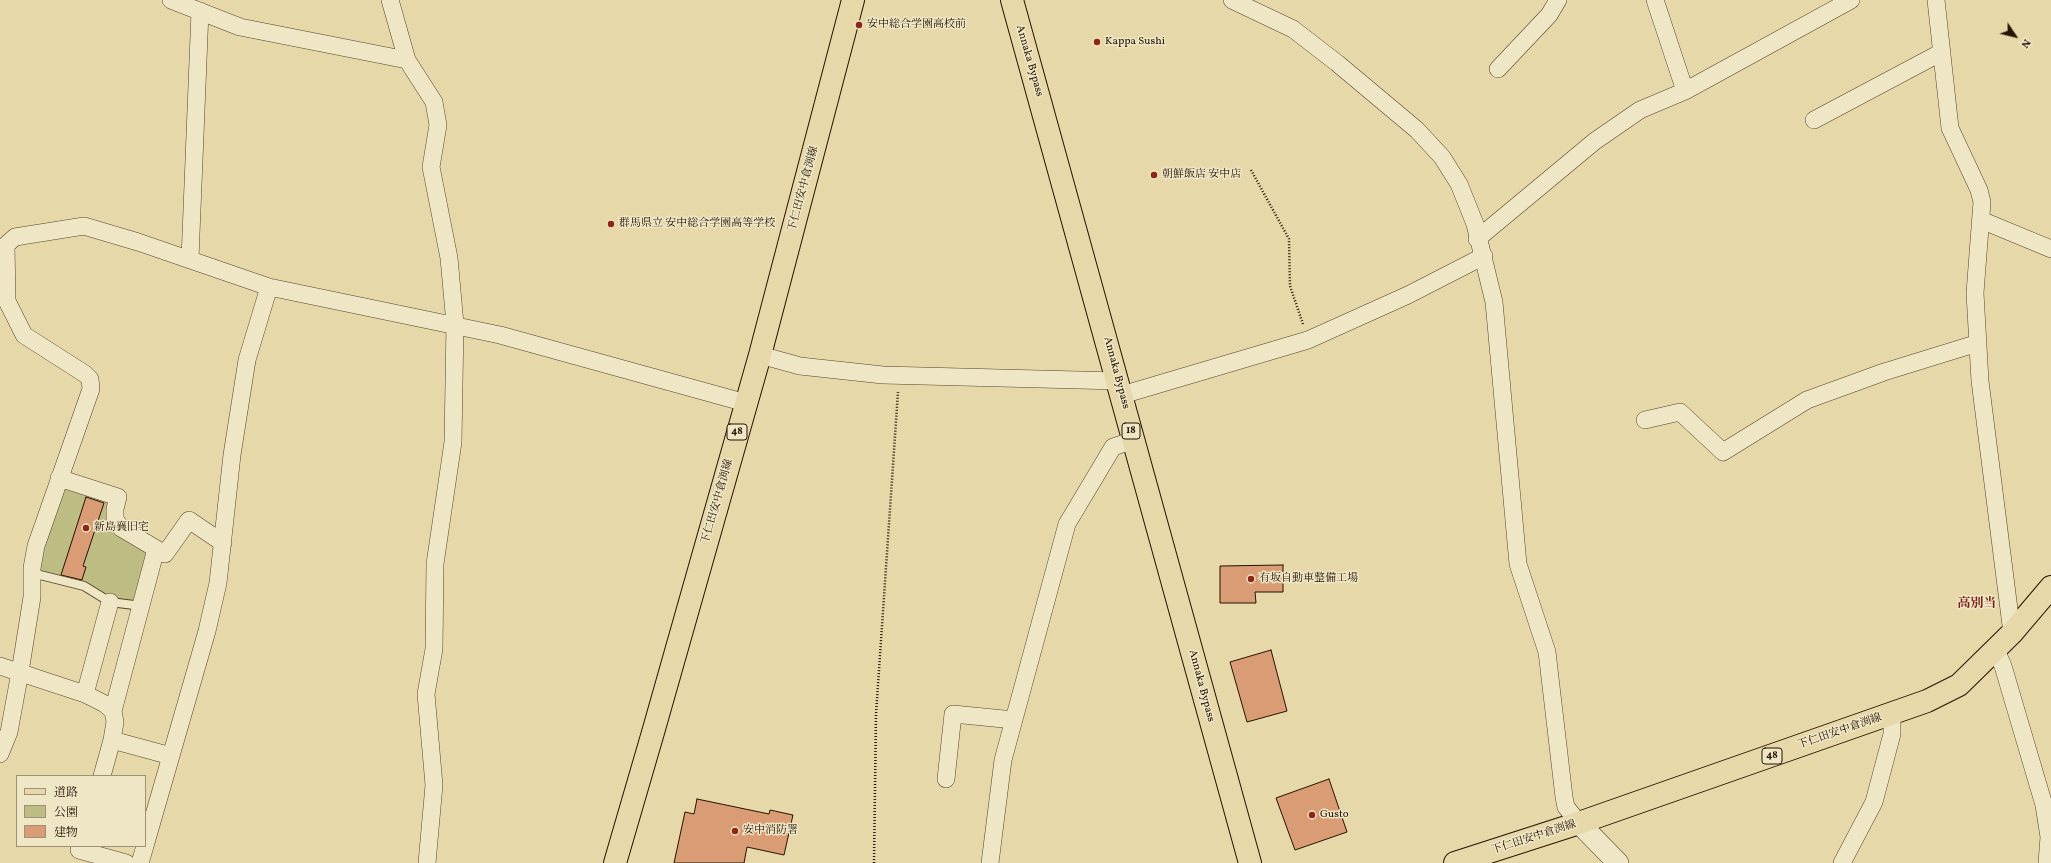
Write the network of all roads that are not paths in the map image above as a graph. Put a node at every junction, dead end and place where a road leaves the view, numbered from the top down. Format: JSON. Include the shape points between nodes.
{"nodes":[{"id":1,"x":171,"y":0,"type":"edge"},
{"id":2,"x":390,"y":0,"type":"edge"},
{"id":3,"x":853,"y":0,"type":"edge"},
{"id":4,"x":1012,"y":0,"type":"edge"},
{"id":5,"x":1232,"y":0,"type":"edge"},
{"id":6,"x":1558,"y":0,"type":"edge"},
{"id":7,"x":1655,"y":0,"type":"edge"},
{"id":8,"x":1850,"y":0,"type":"edge"},
{"id":9,"x":1936,"y":0,"type":"edge"},
{"id":10,"x":200,"y":11,"type":"junction"},
{"id":11,"x":1942,"y":52,"type":"junction"},
{"id":12,"x":407,"y":60,"type":"junction"},
{"id":13,"x":1498,"y":69,"type":"dead end"},
{"id":14,"x":1686,"y":91,"type":"junction"},
{"id":15,"x":1814,"y":120,"type":"dead end"},
{"id":16,"x":1981,"y":220,"type":"junction"},
{"id":17,"x":1477,"y":239,"type":"junction"},
{"id":18,"x":2051,"y":249,"type":"edge"},
{"id":19,"x":1484,"y":256,"type":"junction"},
{"id":20,"x":190,"y":259,"type":"junction"},
{"id":21,"x":269,"y":287,"type":"junction"},
{"id":22,"x":455,"y":324,"type":"junction"},
{"id":23,"x":1978,"y":343,"type":"junction"},
{"id":24,"x":760,"y":355,"type":"junction"},
{"id":25,"x":1120,"y":388,"type":"junction"},
{"id":26,"x":746,"y":403,"type":"junction"},
{"id":27,"x":1645,"y":420,"type":"dead end"},
{"id":28,"x":1134,"y":440,"type":"junction"},
{"id":29,"x":59,"y":478,"type":"junction"},
{"id":30,"x":223,"y":543,"type":"junction"},
{"id":31,"x":156,"y":549,"type":"junction"},
{"id":32,"x":32,"y":573,"type":"junction"},
{"id":33,"x":2051,"y":587,"type":"edge"},
{"id":34,"x":110,"y":602,"type":"junction"},
{"id":35,"x":142,"y":606,"type":"junction"},
{"id":36,"x":2012,"y":633,"type":"junction"},
{"id":37,"x":1996,"y":650,"type":"junction"},
{"id":38,"x":0,"y":666,"type":"edge"},
{"id":39,"x":20,"y":672,"type":"junction"},
{"id":40,"x":86,"y":694,"type":"junction"},
{"id":41,"x":113,"y":711,"type":"junction"},
{"id":42,"x":1892,"y":714,"type":"junction"},
{"id":43,"x":1014,"y":720,"type":"junction"},
{"id":44,"x":112,"y":740,"type":"junction"},
{"id":45,"x":0,"y":754,"type":"edge"},
{"id":46,"x":171,"y":756,"type":"junction"},
{"id":47,"x":102,"y":775,"type":"edge"},
{"id":48,"x":946,"y":779,"type":"dead end"},
{"id":49,"x":1578,"y":823,"type":"junction"},
{"id":50,"x":146,"y":843,"type":"edge"},
{"id":51,"x":145,"y":847,"type":"edge"},
{"id":52,"x":78,"y":853,"type":"edge"},
{"id":53,"x":126,"y":863,"type":"edge"},
{"id":54,"x":140,"y":863,"type":"edge"},
{"id":55,"x":427,"y":863,"type":"edge"},
{"id":56,"x":615,"y":863,"type":"edge"},
{"id":57,"x":990,"y":863,"type":"edge"},
{"id":58,"x":1250,"y":863,"type":"edge"},
{"id":59,"x":1455,"y":863,"type":"edge"},
{"id":60,"x":1618,"y":863,"type":"edge"},
{"id":61,"x":1842,"y":863,"type":"edge"},
{"id":62,"x":2047,"y":863,"type":"edge"}],
"edges":[{"from":1,"to":10,"type":"street"},
{"from":2,"to":12,"type":"street"},
{"from":3,"to":24,"type":"main road","name":"下仁田安中倉渕線","number":"48"},
{"from":4,"to":25,"type":"main road","name":"Annaka Bypass","number":"18"},
{"from":5,"to":17,"type":"street","via":[[1293,29],[1417,130],[1442,157],[1459,184],[1475,224]]},
{"from":6,"to":13,"type":"street","via":[[1549,15]]},
{"from":7,"to":14,"type":"street"},
{"from":8,"to":14,"type":"street"},
{"from":9,"to":11,"type":"street"},
{"from":10,"to":12,"type":"street","via":[[240,27]]},
{"from":10,"to":20,"type":"street"},
{"from":11,"to":15,"type":"street"},
{"from":11,"to":16,"type":"street","via":[[1950,128],[1979,190],[1982,202]]},
{"from":12,"to":22,"type":"street","via":[[434,102],[438,125],[432,167],[449,258]]},
{"from":14,"to":17,"type":"street","via":[[1640,110],[1595,141]]},
{"from":16,"to":18,"type":"street"},
{"from":16,"to":23,"type":"street","via":[[1975,294]]},
{"from":17,"to":19,"type":"street"},
{"from":19,"to":25,"type":"street","via":[[1408,295],[1308,340]]},
{"from":19,"to":49,"type":"street","via":[[1494,302],[1518,564],[1547,652],[1564,798],[1566,807]]},
{"from":20,"to":21,"type":"street"},
{"from":20,"to":29,"type":"street","via":[[84,226],[15,237],[6,245],[7,301],[24,335],[90,379],[91,389]]},
{"from":21,"to":22,"type":"street"},
{"from":21,"to":30,"type":"street","via":[[247,360],[232,455]]},
{"from":22,"to":26,"type":"street"},
{"from":22,"to":55,"type":"street","via":[[453,442],[435,564],[434,649],[426,694],[434,785]]},
{"from":23,"to":27,"type":"street","via":[[1884,372],[1807,400],[1723,452],[1680,412]]},
{"from":23,"to":36,"type":"street","via":[[1980,381]]},
{"from":24,"to":25,"type":"street","via":[[800,366],[900,375]]},
{"from":24,"to":26,"type":"main road","name":"下仁田安中倉渕線","number":"48"},
{"from":25,"to":28,"type":"main road","name":"Annaka Bypass","number":"18"},
{"from":26,"to":56,"type":"main road","name":"下仁田安中倉渕線","number":"48"},
{"from":28,"to":43,"type":"street","via":[[1113,447],[1067,524]]},
{"from":28,"to":58,"type":"main road","name":"Annaka Bypass","number":"18"},
{"from":29,"to":31,"type":"street","via":[[118,497],[115,519],[121,528]]},
{"from":29,"to":32,"type":"street","via":[[36,546]]},
{"from":30,"to":31,"type":"street","via":[[189,520],[165,554]]},
{"from":30,"to":46,"type":"street","via":[[218,583],[207,631]]},
{"from":31,"to":35,"type":"street"},
{"from":32,"to":34,"type":"lane","via":[[84,586]]},
{"from":32,"to":39,"type":"street","via":[[32,597]]},
{"from":33,"to":36,"type":"main road","name":"下仁田安中倉渕線","number":"48"},
{"from":34,"to":35,"type":"lane"},
{"from":34,"to":40,"type":"street"},
{"from":35,"to":41,"type":"street"},
{"from":36,"to":37,"type":"main road","name":"下仁田安中倉渕線","number":"48"},
{"from":37,"to":42,"type":"main road","name":"下仁田安中倉渕線","number":"48","via":[[1959,685]]},
{"from":37,"to":62,"type":"street","via":[[2044,805],[2049,837]]},
{"from":38,"to":39,"type":"street"},
{"from":39,"to":40,"type":"street"},
{"from":39,"to":45,"type":"street","via":[[9,732]]},
{"from":40,"to":41,"type":"street"},
{"from":41,"to":44,"type":"street","via":[[115,722]]},
{"from":42,"to":49,"type":"main road","name":"下仁田安中倉渕線","number":"48"},
{"from":42,"to":61,"type":"street","via":[[1892,734],[1874,802]]},
{"from":43,"to":48,"type":"street","via":[[953,714]]},
{"from":43,"to":57,"type":"street","via":[[1002,760]]},
{"from":44,"to":46,"type":"street"},
{"from":44,"to":47,"type":"street"},
{"from":46,"to":50,"type":"street"},
{"from":49,"to":59,"type":"main road","name":"下仁田安中倉渕線","number":"48"},
{"from":49,"to":60,"type":"street"},
{"from":51,"to":54,"type":"street"},
{"from":52,"to":53,"type":"street"}]}
